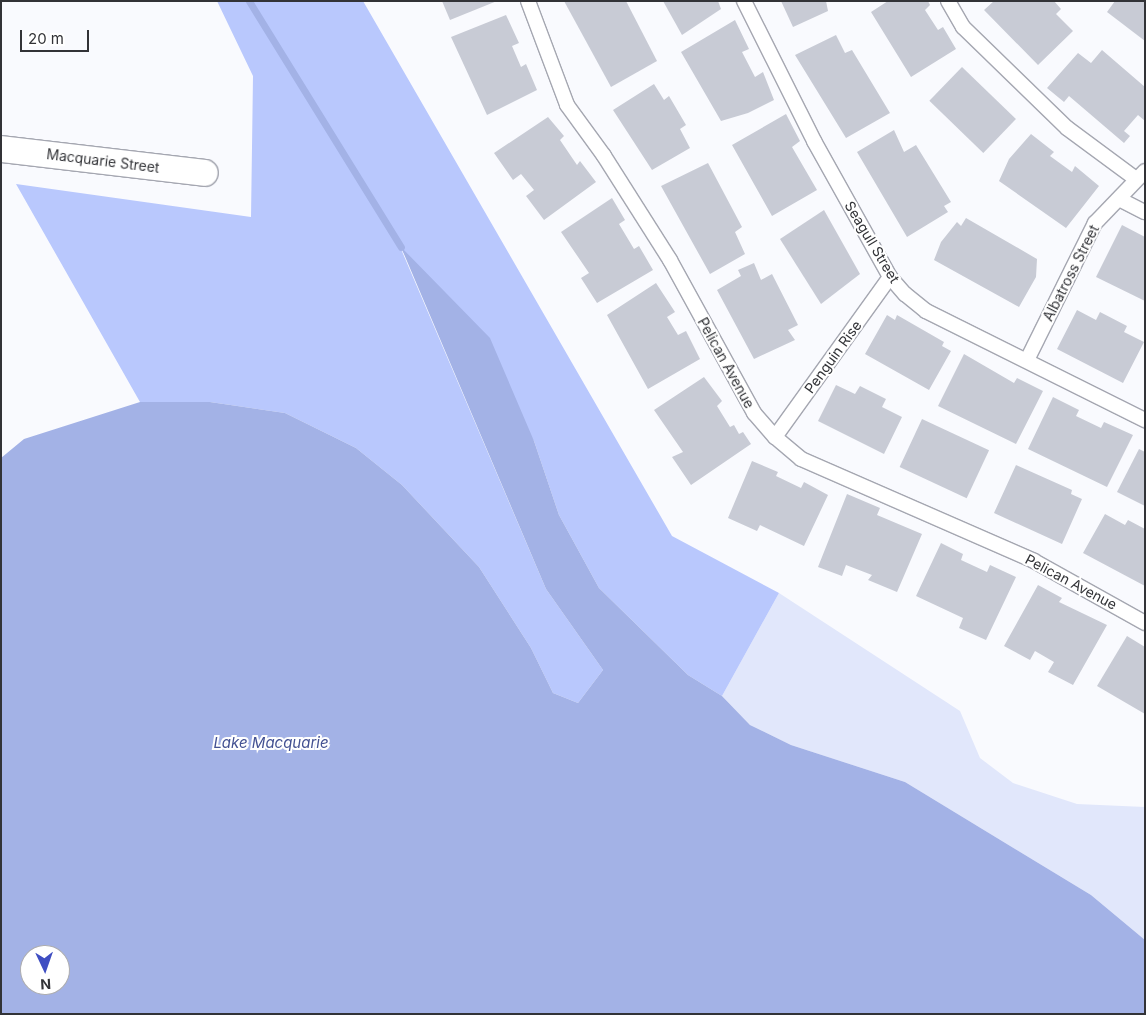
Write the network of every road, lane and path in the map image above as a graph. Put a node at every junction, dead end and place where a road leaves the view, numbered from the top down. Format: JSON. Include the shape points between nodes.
{"nodes":[{"id":1,"x":528,"y":1,"type":"edge"},
{"id":2,"x":744,"y":1,"type":"edge"},
{"id":3,"x":948,"y":1,"type":"edge"},
{"id":4,"x":1,"y":149,"type":"edge"},
{"id":5,"x":205,"y":173,"type":"dead end"},
{"id":6,"x":1140,"y":175,"type":"edge"},
{"id":7,"x":1119,"y":199,"type":"junction"},
{"id":8,"x":1145,"y":212,"type":"edge"},
{"id":9,"x":890,"y":277,"type":"junction"},
{"id":10,"x":1027,"y":360,"type":"junction"},
{"id":11,"x":1145,"y":420,"type":"edge"},
{"id":12,"x":775,"y":436,"type":"junction"},
{"id":13,"x":1145,"y":623,"type":"edge"}],
"edges":[{"from":1,"to":12,"type":"lane","name":"Pelican Avenue","via":[[567,105],[604,156],[670,260],[754,413]]},
{"from":2,"to":9,"type":"lane","name":"Seagull Street","via":[[814,141]]},
{"from":3,"to":6,"type":"lane","via":[[963,27],[1067,128]]},
{"from":4,"to":5,"type":"street","name":"Macquarie Street"},
{"from":6,"to":7,"type":"lane","name":"Albatross Street"},
{"from":7,"to":8,"type":"lane"},
{"from":7,"to":10,"type":"lane","name":"Albatross Street","via":[[1095,223]]},
{"from":9,"to":10,"type":"lane","name":"Seagull Street","via":[[926,311]]},
{"from":9,"to":12,"type":"lane","name":"Penguin Rise"},
{"from":10,"to":11,"type":"lane","name":"Seagull Street"},
{"from":12,"to":13,"type":"lane","name":"Pelican Avenue","via":[[801,459],[1034,561]]}]}
